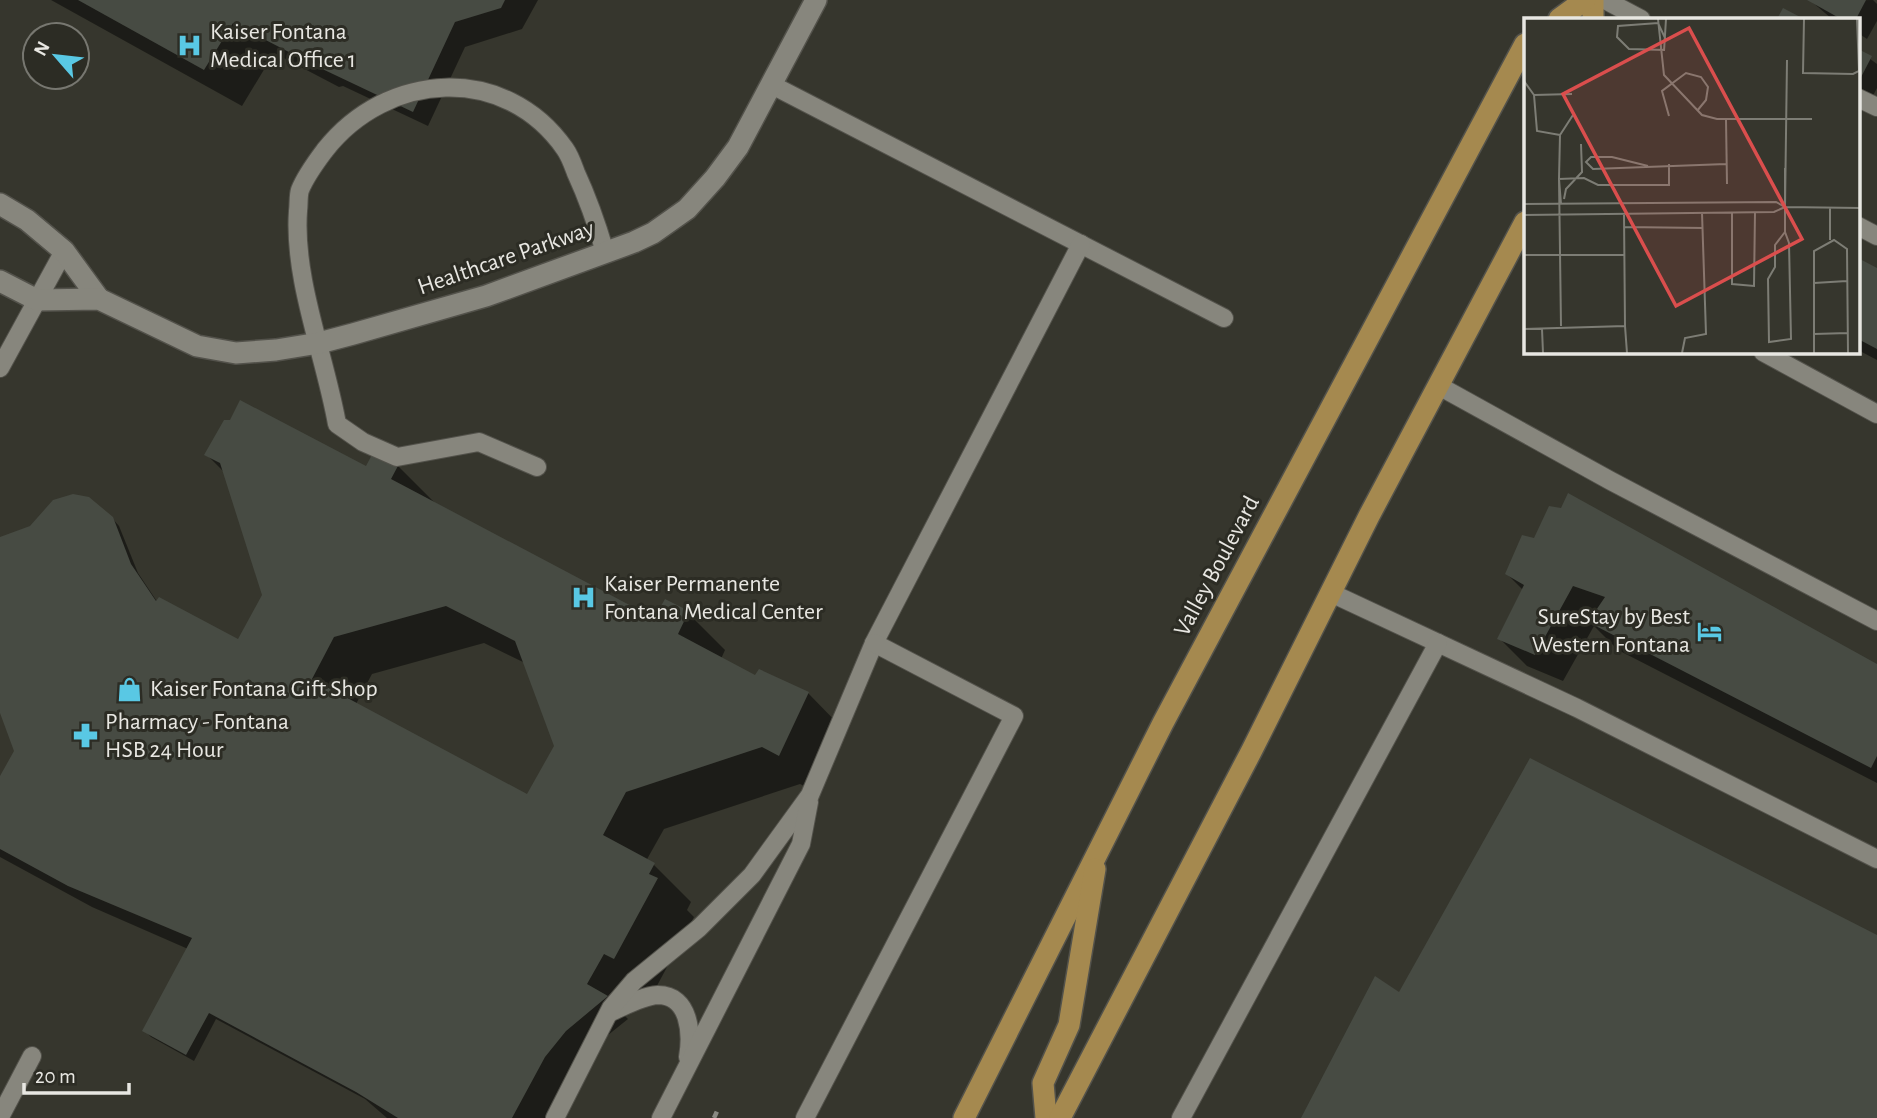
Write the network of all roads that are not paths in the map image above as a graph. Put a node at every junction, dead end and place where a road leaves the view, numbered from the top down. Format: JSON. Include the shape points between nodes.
{"nodes":[{"id":1,"x":817,"y":0,"type":"edge"},
{"id":2,"x":1585,"y":0,"type":"edge"},
{"id":3,"x":1593,"y":0,"type":"edge"},
{"id":4,"x":1605,"y":0,"type":"edge"},
{"id":5,"x":1560,"y":18,"type":"edge"},
{"id":6,"x":1594,"y":18,"type":"edge"},
{"id":7,"x":1639,"y":18,"type":"edge"},
{"id":8,"x":1524,"y":46,"type":"edge"},
{"id":9,"x":772,"y":85,"type":"junction"},
{"id":10,"x":1860,"y":98,"type":"edge"},
{"id":11,"x":1877,"y":107,"type":"edge"},
{"id":12,"x":0,"y":204,"type":"edge"},
{"id":13,"x":1524,"y":224,"type":"edge"},
{"id":14,"x":1860,"y":227,"type":"edge"},
{"id":15,"x":1877,"y":236,"type":"edge"},
{"id":16,"x":1081,"y":244,"type":"junction"},
{"id":17,"x":64,"y":251,"type":"junction"},
{"id":18,"x":605,"y":252,"type":"junction"},
{"id":19,"x":0,"y":281,"type":"edge"},
{"id":20,"x":99,"y":299,"type":"junction"},
{"id":21,"x":37,"y":300,"type":"junction"},
{"id":22,"x":1224,"y":318,"type":"dead end"},
{"id":23,"x":319,"y":343,"type":"junction"},
{"id":24,"x":1767,"y":354,"type":"edge"},
{"id":25,"x":0,"y":368,"type":"edge"},
{"id":26,"x":1439,"y":386,"type":"junction"},
{"id":27,"x":1877,"y":414,"type":"edge"},
{"id":28,"x":537,"y":467,"type":"dead end"},
{"id":29,"x":1331,"y":593,"type":"junction"},
{"id":30,"x":1877,"y":621,"type":"edge"},
{"id":31,"x":874,"y":643,"type":"junction"},
{"id":32,"x":1438,"y":643,"type":"junction"},
{"id":33,"x":810,"y":795,"type":"junction"},
{"id":34,"x":1098,"y":850,"type":"junction"},
{"id":35,"x":1877,"y":859,"type":"edge"},
{"id":36,"x":607,"y":1014,"type":"junction"},
{"id":37,"x":32,"y":1056,"type":"dead end"},
{"id":38,"x":684,"y":1074,"type":"junction"},
{"id":39,"x":0,"y":1117,"type":"edge"},
{"id":40,"x":555,"y":1118,"type":"edge"},
{"id":41,"x":661,"y":1118,"type":"edge"},
{"id":42,"x":805,"y":1118,"type":"edge"},
{"id":43,"x":964,"y":1118,"type":"edge"},
{"id":44,"x":1046,"y":1118,"type":"edge"},
{"id":45,"x":1060,"y":1118,"type":"edge"},
{"id":46,"x":1181,"y":1118,"type":"edge"}],
"edges":[{"from":1,"to":9,"type":"street","name":"Healthcare Parkway"},
{"from":2,"to":5,"type":"main road"},
{"from":3,"to":6,"type":"main road"},
{"from":4,"to":7,"type":"lane"},
{"from":8,"to":34,"type":"main road","name":"Valley Boulevard"},
{"from":9,"to":16,"type":"lane"},
{"from":9,"to":18,"type":"street","name":"Healthcare Parkway","via":[[738,147],[687,209],[653,233]]},
{"from":10,"to":11,"type":"lane"},
{"from":12,"to":17,"type":"street","name":"Healthcare Parkway"},
{"from":13,"to":26,"type":"main road"},
{"from":14,"to":15,"type":"lane"},
{"from":16,"to":22,"type":"lane"},
{"from":16,"to":31,"type":"lane"},
{"from":17,"to":20,"type":"street","name":"Healthcare Parkway"},
{"from":17,"to":21,"type":"lane"},
{"from":18,"to":23,"type":"street","name":"Healthcare Parkway","via":[[486,296]]},
{"from":18,"to":23,"type":"lane","via":[[590,202],[566,150],[545,127],[522,108],[483,92],[418,89],[364,111],[312,167],[300,192],[296,234]]},
{"from":19,"to":21,"type":"street","name":"Healthcare Parkway"},
{"from":20,"to":21,"type":"street","name":"Healthcare Parkway"},
{"from":20,"to":23,"type":"street","name":"Healthcare Parkway","via":[[197,346],[236,353]]},
{"from":21,"to":25,"type":"lane"},
{"from":23,"to":28,"type":"lane","via":[[337,424],[363,442],[397,457],[479,442]]},
{"from":24,"to":27,"type":"lane"},
{"from":26,"to":29,"type":"main road"},
{"from":26,"to":30,"type":"lane"},
{"from":29,"to":32,"type":"lane"},
{"from":29,"to":45,"type":"main road"},
{"from":31,"to":33,"type":"lane"},
{"from":31,"to":42,"type":"lane","via":[[1014,716]]},
{"from":32,"to":35,"type":"lane"},
{"from":32,"to":46,"type":"lane"},
{"from":33,"to":36,"type":"lane","via":[[752,875],[699,928],[634,981]]},
{"from":33,"to":38,"type":"lane","via":[[801,844]]},
{"from":34,"to":43,"type":"main road","name":"Valley Boulevard"},
{"from":34,"to":44,"type":"main road","via":[[1069,1025],[1043,1083]]},
{"from":36,"to":38,"type":"lane","via":[[657,995],[677,1002],[690,1030]]},
{"from":36,"to":40,"type":"lane"},
{"from":37,"to":39,"type":"lane"},
{"from":38,"to":41,"type":"lane"}]}
